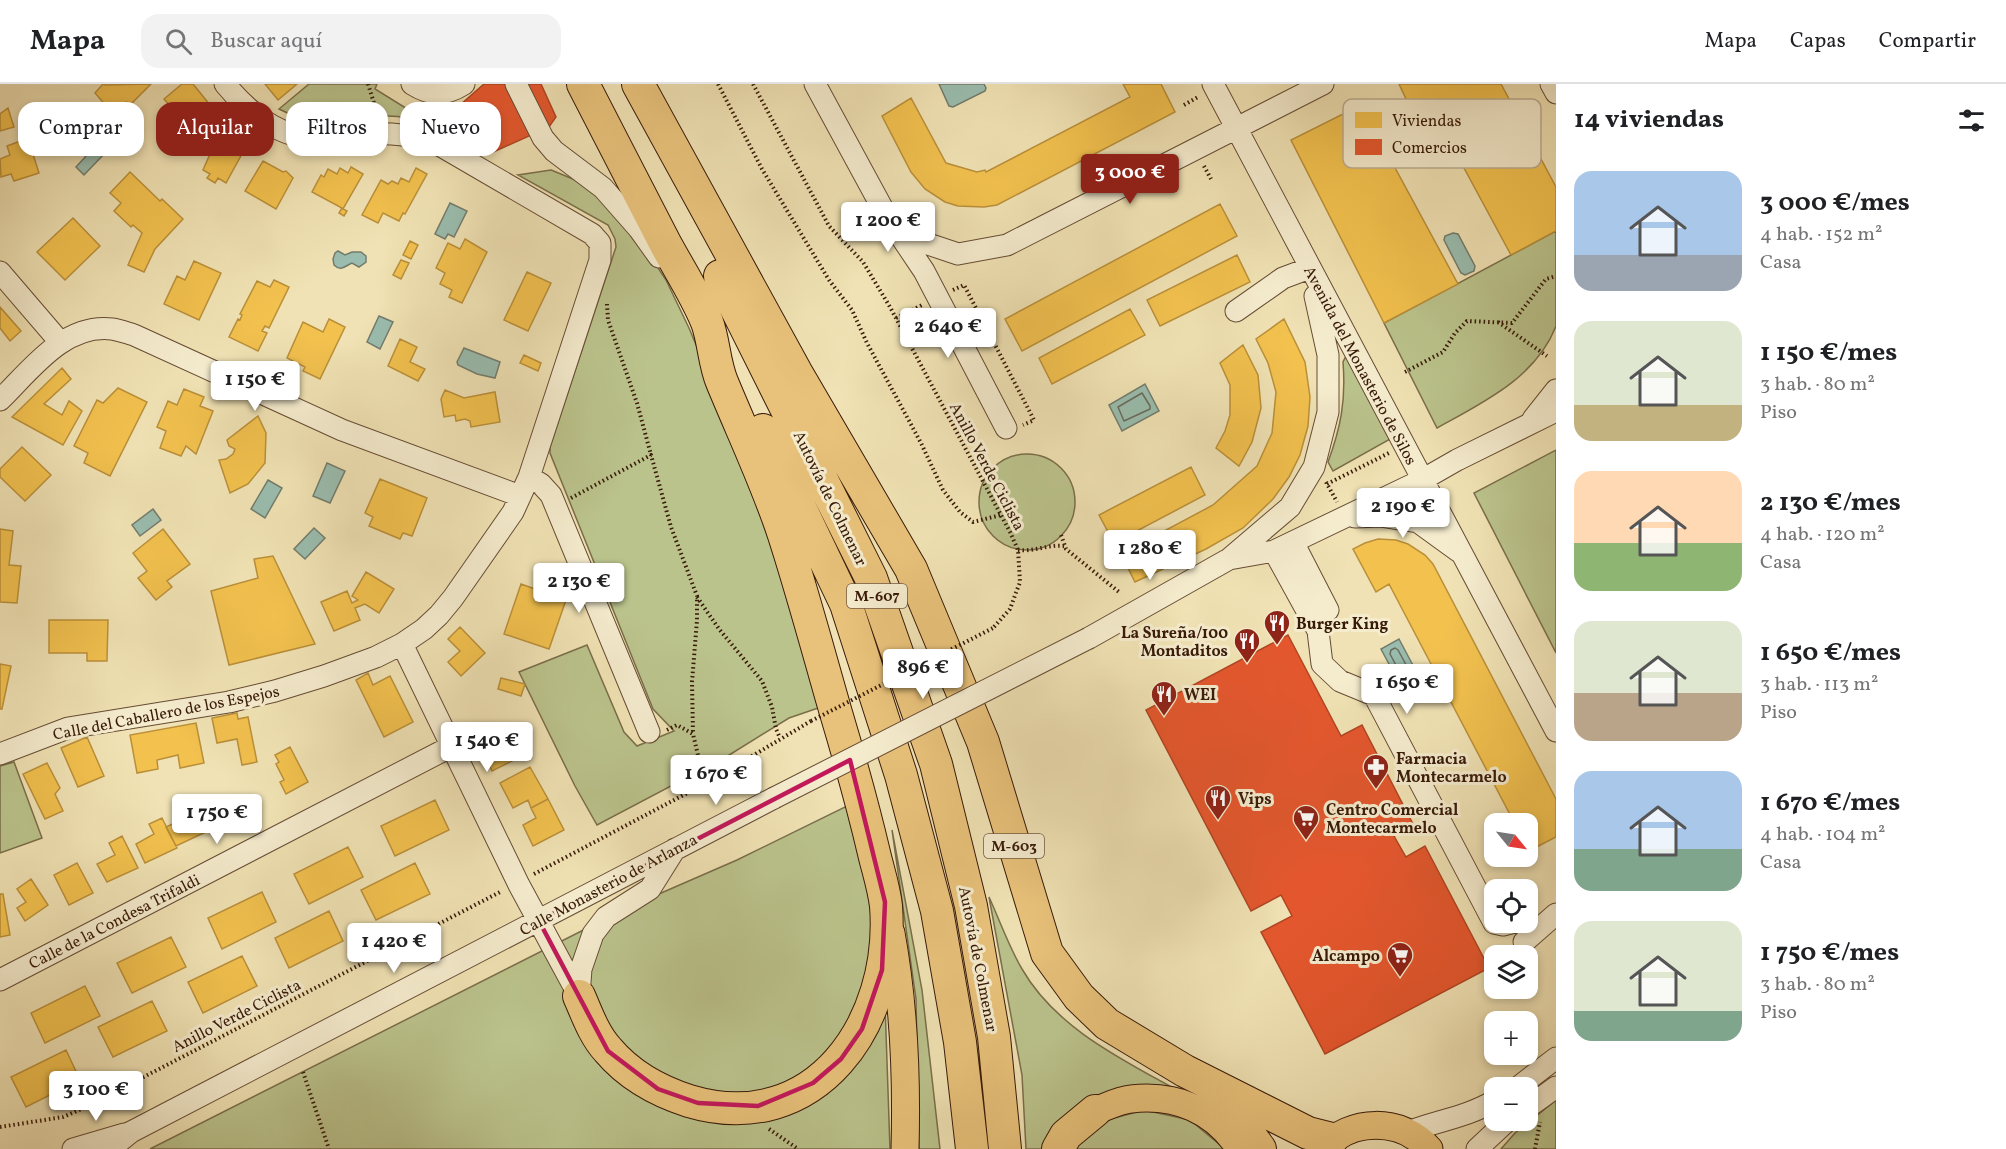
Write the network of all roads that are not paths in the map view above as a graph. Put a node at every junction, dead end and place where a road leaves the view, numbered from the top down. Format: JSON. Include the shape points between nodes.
{"nodes":[{"id":1,"x":225,"y":84,"type":"edge"},
{"id":2,"x":412,"y":84,"type":"edge"},
{"id":3,"x":464,"y":84,"type":"edge"},
{"id":4,"x":516,"y":84,"type":"edge"},
{"id":5,"x":583,"y":84,"type":"edge"},
{"id":6,"x":625,"y":84,"type":"edge"},
{"id":7,"x":638,"y":84,"type":"edge"},
{"id":8,"x":815,"y":84,"type":"edge"},
{"id":9,"x":1212,"y":84,"type":"edge"},
{"id":10,"x":1323,"y":84,"type":"edge"},
{"id":11,"x":1551,"y":84,"type":"edge"},
{"id":12,"x":437,"y":88,"type":"edge"},
{"id":13,"x":1556,"y":93,"type":"edge"},
{"id":14,"x":1235,"y":128,"type":"junction"},
{"id":15,"x":885,"y":213,"type":"junction"},
{"id":16,"x":1304,"y":261,"type":"junction"},
{"id":17,"x":0,"y":272,"type":"edge"},
{"id":18,"x":1236,"y":311,"type":"dead end"},
{"id":19,"x":707,"y":323,"type":"junction"},
{"id":20,"x":60,"y":342,"type":"junction"},
{"id":21,"x":1556,"y":390,"type":"edge"},
{"id":22,"x":0,"y":400,"type":"edge"},
{"id":23,"x":1556,"y":411,"type":"edge"},
{"id":24,"x":1527,"y":426,"type":"junction"},
{"id":25,"x":1012,"y":428,"type":"road end"},
{"id":26,"x":529,"y":477,"type":"junction"},
{"id":27,"x":1422,"y":480,"type":"junction"},
{"id":28,"x":520,"y":496,"type":"junction"},
{"id":29,"x":1345,"y":518,"type":"junction"},
{"id":30,"x":1293,"y":542,"type":"junction"},
{"id":31,"x":1274,"y":551,"type":"junction"},
{"id":32,"x":1462,"y":554,"type":"junction"},
{"id":33,"x":1229,"y":560,"type":"junction"},
{"id":34,"x":1328,"y":610,"type":"dead end"},
{"id":35,"x":402,"y":644,"type":"junction"},
{"id":36,"x":1556,"y":731,"type":"edge"},
{"id":37,"x":649,"y":732,"type":"road end"},
{"id":38,"x":452,"y":746,"type":"junction"},
{"id":39,"x":0,"y":754,"type":"edge"},
{"id":40,"x":676,"y":849,"type":"junction"},
{"id":41,"x":885,"y":902,"type":"junction"},
{"id":42,"x":1484,"y":904,"type":"edge"},
{"id":43,"x":1554,"y":915,"type":"edge"},
{"id":44,"x":1538,"y":918,"type":"edge"},
{"id":45,"x":539,"y":921,"type":"junction"},
{"id":46,"x":1524,"y":942,"type":"dead end"},
{"id":47,"x":0,"y":980,"type":"edge"},
{"id":48,"x":579,"y":996,"type":"junction"},
{"id":49,"x":1556,"y":1058,"type":"edge"},
{"id":50,"x":1185,"y":1071,"type":"junction"},
{"id":51,"x":1531,"y":1077,"type":"edge"},
{"id":52,"x":1556,"y":1087,"type":"edge"},
{"id":53,"x":1538,"y":1100,"type":"edge"},
{"id":54,"x":1484,"y":1106,"type":"edge"},
{"id":55,"x":1095,"y":1111,"type":"joint"},
{"id":56,"x":1497,"y":1131,"type":"edge"},
{"id":57,"x":131,"y":1132,"type":"junction"},
{"id":58,"x":1408,"y":1132,"type":"junction"},
{"id":59,"x":1327,"y":1144,"type":"edge"},
{"id":60,"x":73,"y":1149,"type":"edge"},
{"id":61,"x":110,"y":1149,"type":"edge"},
{"id":62,"x":905,"y":1149,"type":"edge"},
{"id":63,"x":972,"y":1149,"type":"edge"},
{"id":64,"x":1005,"y":1149,"type":"edge"},
{"id":65,"x":1058,"y":1149,"type":"edge"},
{"id":66,"x":1240,"y":1149,"type":"edge"},
{"id":67,"x":1260,"y":1149,"type":"edge"},
{"id":68,"x":1429,"y":1149,"type":"edge"},
{"id":69,"x":1478,"y":1149,"type":"edge"}],
"edges":[{"from":1,"to":26,"type":"street","name":"Calle del Caballero de los Espejos","via":[[262,121],[300,137],[322,140],[389,133],[420,137],[592,234],[600,243],[600,260]]},
{"from":2,"to":12,"type":"street","via":[[425,92]]},
{"from":3,"to":12,"type":"street","via":[[452,92]]},
{"from":4,"to":19,"type":"street","via":[[543,138],[603,189],[639,229]]},
{"from":5,"to":19,"type":"highway","number":"M-607"},
{"from":6,"to":64,"type":"highway","name":"Autovía de Colmenar","number":"M-607","via":[[871,578],[936,764],[971,906],[994,1037]]},
{"from":7,"to":50,"type":"highway","number":"M-603","via":[[796,372],[911,569],[983,742],[1047,953],[1079,997],[1107,1024]]},
{"from":8,"to":15,"type":"street"},
{"from":9,"to":14,"type":"street","name":"Avenida del Monasterio de Silos"},
{"from":10,"to":14,"type":"street"},
{"from":11,"to":13,"type":"street"},
{"from":14,"to":15,"type":"street","via":[[1007,245],[958,254],[916,240]]},
{"from":14,"to":16,"type":"street","name":"Avenida del Monasterio de Silos"},
{"from":15,"to":25,"type":"street","via":[[924,271]]},
{"from":16,"to":18,"type":"street"},
{"from":16,"to":27,"type":"street","name":"Avenida del Monasterio de Silos"},
{"from":16,"to":33,"type":"street","name":"Avenida del Monasterio de Silos","via":[[1319,307],[1328,355],[1328,412],[1314,467],[1290,507]]},
{"from":17,"to":20,"type":"street"},
{"from":19,"to":41,"type":"highway","via":[[720,378],[783,533],[864,812]]},
{"from":19,"to":63,"type":"highway","name":"Autovía de Colmenar","number":"M-607","via":[[780,463],[846,604],[902,775],[937,911],[960,1042]]},
{"from":20,"to":22,"type":"street"},
{"from":20,"to":28,"type":"street","via":[[83,332],[111,329],[135,335],[342,430]]},
{"from":21,"to":24,"type":"street"},
{"from":23,"to":24,"type":"street","name":"Calle Monasterio de Arlanza"},
{"from":24,"to":27,"type":"street","name":"Calle Monasterio de Arlanza"},
{"from":26,"to":28,"type":"street","name":"Calle del Caballero de los Espejos"},
{"from":26,"to":37,"type":"street","via":[[551,495]]},
{"from":27,"to":29,"type":"street","name":"Calle Monasterio de Arlanza"},
{"from":27,"to":32,"type":"street","name":"Avenida del Monasterio de Silos"},
{"from":28,"to":35,"type":"street","name":"Calle del Caballero de los Espejos","via":[[505,526],[439,615]]},
{"from":29,"to":30,"type":"street","name":"Calle Monasterio de Arlanza"},
{"from":29,"to":32,"type":"street","name":"Calle Monasterio de Arlanza","via":[[1380,516],[1418,522]]},
{"from":30,"to":31,"type":"street","name":"Calle Monasterio de Arlanza"},
{"from":30,"to":34,"type":"street"},
{"from":31,"to":33,"type":"street","name":"Calle Monasterio de Arlanza"},
{"from":31,"to":42,"type":"street","via":[[1318,631],[1322,664],[1340,681],[1374,695]]},
{"from":32,"to":36,"type":"street","name":"Avenida del Monasterio de Silos"},
{"from":33,"to":40,"type":"street","name":"Calle Monasterio de Arlanza","bridge":true,"via":[[1089,638]]},
{"from":35,"to":38,"type":"street"},
{"from":35,"to":39,"type":"street","name":"Calle del Caballero de los Espejos","via":[[376,657],[275,691],[68,728]]},
{"from":38,"to":45,"type":"street"},
{"from":38,"to":47,"type":"street","name":"Calle de la Condesa Trifaldi"},
{"from":40,"to":45,"type":"street","name":"Calle Monasterio de Arlanza"},
{"from":40,"to":48,"type":"street","via":[[650,889],[606,917],[593,934],[581,969]]},
{"from":41,"to":48,"type":"highway","via":[[882,970],[862,1029],[828,1072],[771,1103],[721,1107],[658,1089],[608,1051]]},
{"from":41,"to":62,"type":"main road","via":[[899,977]]},
{"from":43,"to":44,"type":"street"},
{"from":43,"to":46,"type":"street"},
{"from":45,"to":48,"type":"street"},
{"from":45,"to":57,"type":"street","name":"Calle Monasterio de Arlanza"},
{"from":49,"to":51,"type":"street"},
{"from":50,"to":59,"type":"highway"},
{"from":50,"to":67,"type":"highway","number":"M-603","via":[[1235,1115]]},
{"from":52,"to":53,"type":"street"},
{"from":54,"to":58,"type":"street"},
{"from":55,"to":65,"type":"highway","via":[[1066,1136]]},
{"from":55,"to":66,"type":"main road","via":[[1129,1099],[1166,1098],[1200,1110],[1230,1133]]},
{"from":56,"to":69,"type":"street"},
{"from":57,"to":60,"type":"street","name":"Calle Monasterio de Arlanza"},
{"from":57,"to":61,"type":"street","name":"Calle Monasterio de Arlanza"},
{"from":58,"to":59,"type":"main road","via":[[1369,1125],[1349,1129]]},
{"from":58,"to":68,"type":"main road"}]}
